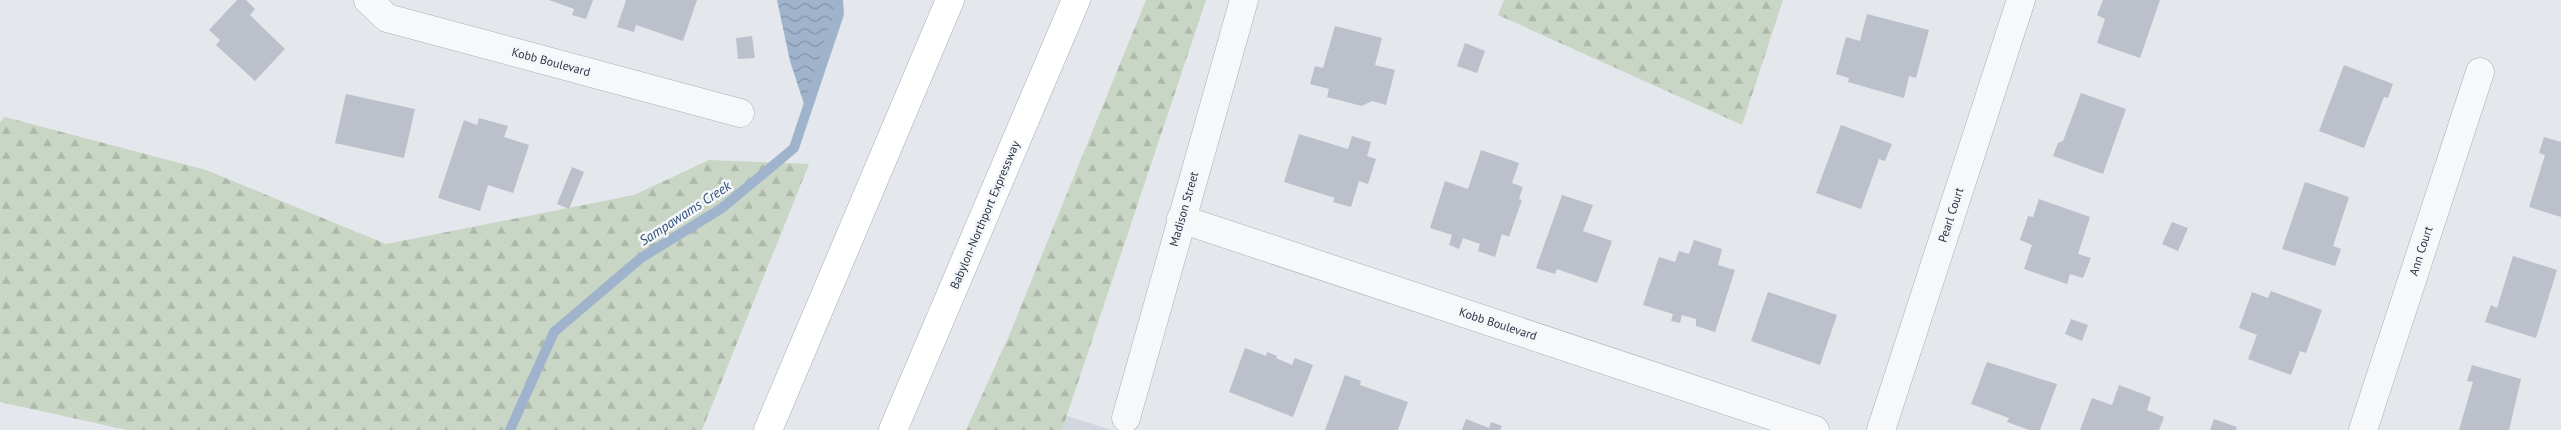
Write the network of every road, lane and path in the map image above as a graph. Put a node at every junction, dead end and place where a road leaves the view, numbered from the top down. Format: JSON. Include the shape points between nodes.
{"nodes":[{"id":1,"x":368,"y":0,"type":"edge"},
{"id":2,"x":950,"y":0,"type":"edge"},
{"id":3,"x":1076,"y":0,"type":"edge"},
{"id":4,"x":1244,"y":0,"type":"edge"},
{"id":5,"x":2021,"y":0,"type":"edge"},
{"id":6,"x":2480,"y":72,"type":"dead end"},
{"id":7,"x":740,"y":113,"type":"dead end"},
{"id":8,"x":1181,"y":219,"type":"junction"},
{"id":9,"x":1126,"y":418,"type":"dead end"},
{"id":10,"x":768,"y":430,"type":"edge"},
{"id":11,"x":893,"y":430,"type":"edge"},
{"id":12,"x":1815,"y":430,"type":"edge"},
{"id":13,"x":1881,"y":430,"type":"edge"},
{"id":14,"x":2363,"y":430,"type":"edge"}],
"edges":[{"from":1,"to":7,"type":"street","name":"Kobb Boulevard","via":[[387,18]]},
{"from":2,"to":10,"type":"main road"},
{"from":3,"to":11,"type":"main road","name":"Babylon-Northport Expressway"},
{"from":4,"to":8,"type":"street","name":"Madison Street"},
{"from":5,"to":13,"type":"street","name":"Pearl Court"},
{"from":6,"to":14,"type":"street","name":"Ann Court"},
{"from":8,"to":9,"type":"street","name":"Madison Street"},
{"from":8,"to":12,"type":"street","name":"Kobb Boulevard"}]}
